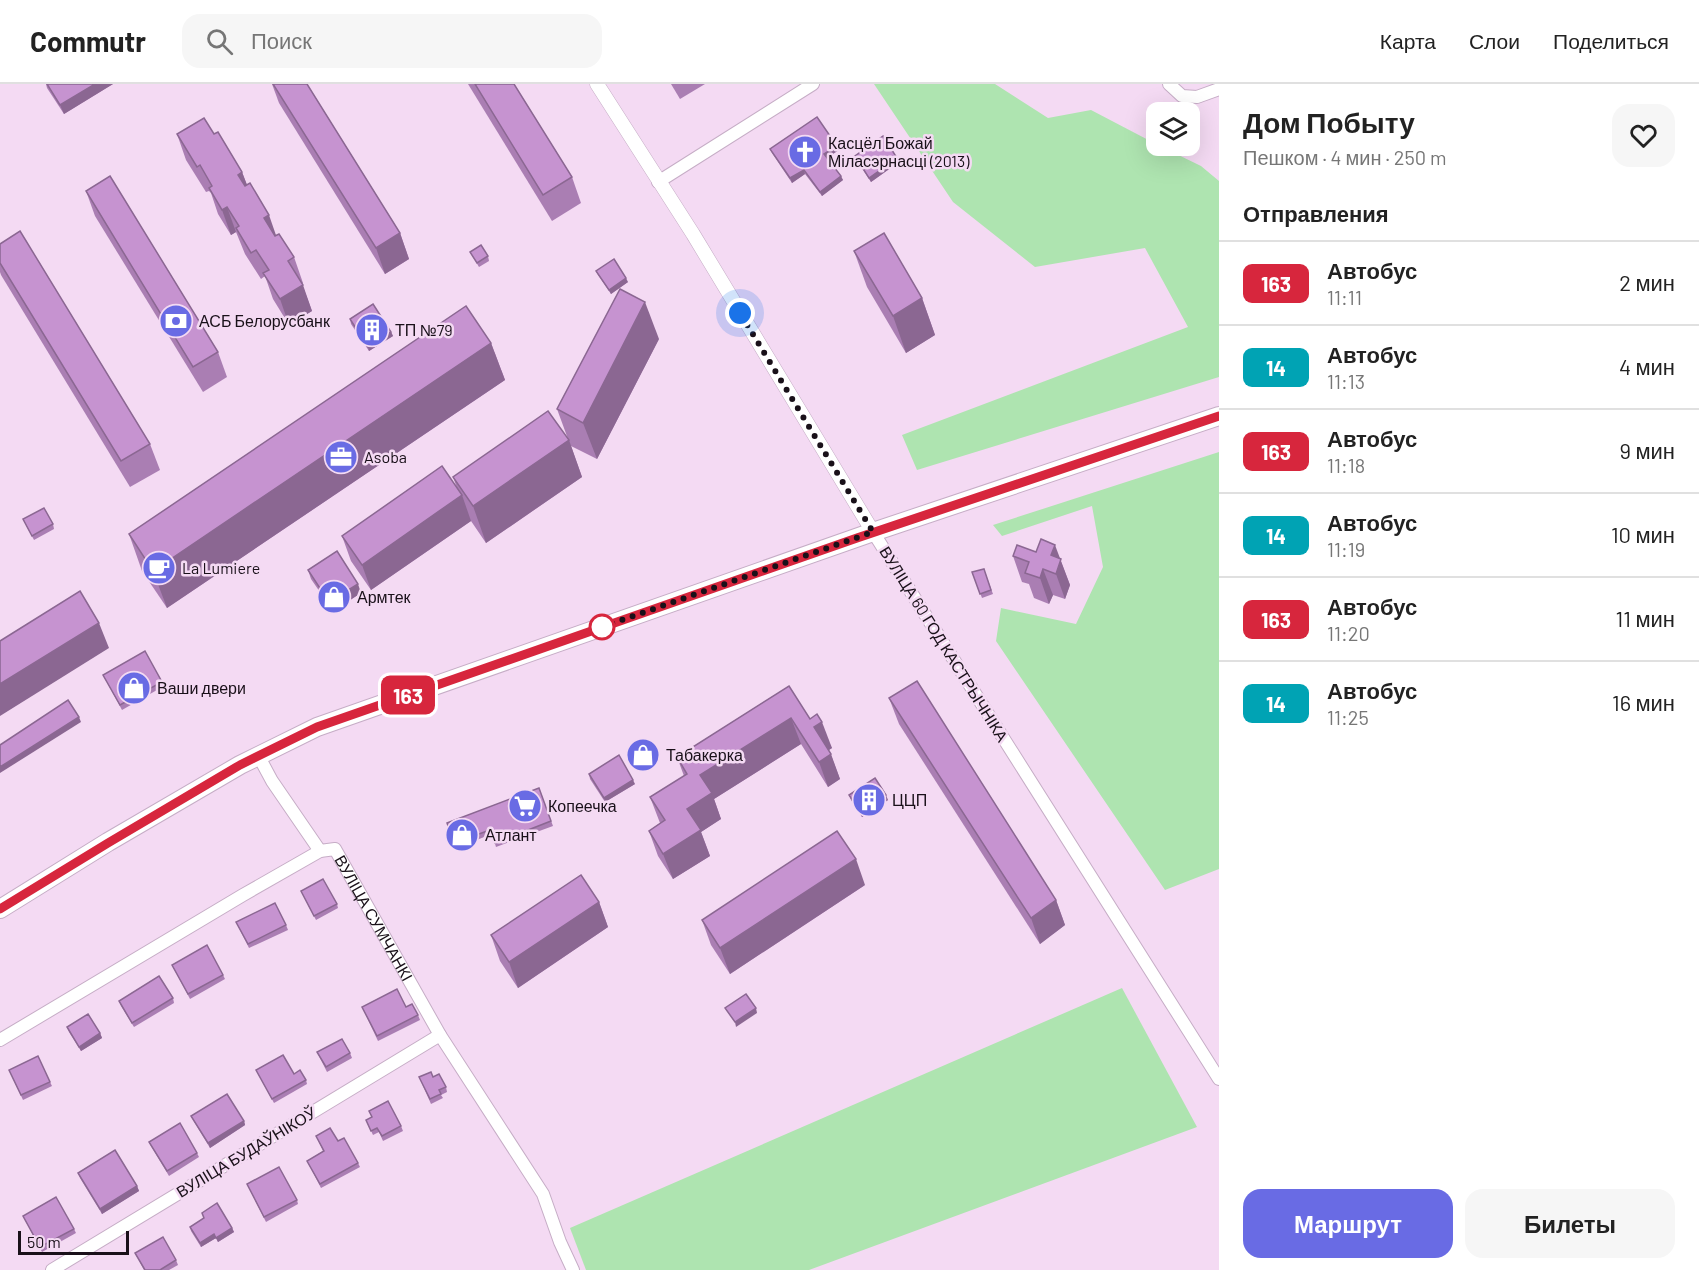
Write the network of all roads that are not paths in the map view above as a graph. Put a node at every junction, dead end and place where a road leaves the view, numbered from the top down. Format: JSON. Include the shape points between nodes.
{"nodes":[{"id":1,"x":597,"y":84,"type":"edge"},
{"id":2,"x":813,"y":84,"type":"edge"},
{"id":3,"x":1168,"y":84,"type":"edge"},
{"id":4,"x":1219,"y":89,"type":"edge"},
{"id":5,"x":658,"y":182,"type":"junction"},
{"id":6,"x":1219,"y":416,"type":"edge"},
{"id":7,"x":873,"y":532,"type":"junction"},
{"id":8,"x":258,"y":755,"type":"junction"},
{"id":9,"x":320,"y":851,"type":"junction"},
{"id":10,"x":0,"y":909,"type":"edge"},
{"id":11,"x":440,"y":1035,"type":"junction"},
{"id":12,"x":0,"y":1040,"type":"edge"},
{"id":13,"x":1219,"y":1079,"type":"edge"},
{"id":14,"x":73,"y":1265,"type":"edge"},
{"id":15,"x":52,"y":1270,"type":"edge"},
{"id":16,"x":573,"y":1270,"type":"edge"}],
"edges":[{"from":1,"to":5,"type":"street","name":"ВУЛІЦА 60 ГОД КАСТРЫЧНІКА"},
{"from":2,"to":5,"type":"street"},
{"from":3,"to":4,"type":"street","via":[[1182,96],[1197,97]]},
{"from":5,"to":7,"type":"street","name":"ВУЛІЦА 60 ГОД КАСТРЫЧНІКА"},
{"from":6,"to":7,"type":"main road"},
{"from":7,"to":8,"type":"main road","via":[[317,727]]},
{"from":7,"to":13,"type":"street","name":"ВУЛІЦА 60 ГОД КАСТРЫЧНІКА"},
{"from":8,"to":9,"type":"street"},
{"from":8,"to":10,"type":"main road"},
{"from":9,"to":11,"type":"street","name":"ВУЛІЦА СУМЧАНКІ","via":[[335,849]]},
{"from":9,"to":12,"type":"street","name":"ВУЛІЦА СУМЧАНКІ"},
{"from":11,"to":14,"type":"street","name":"ВУЛІЦА БУДАЎНІКОЎ"},
{"from":11,"to":16,"type":"street","name":"ВУЛІЦА СУМЧАНКІ","via":[[543,1194]]},
{"from":14,"to":15,"type":"street","name":"ВУЛІЦА БУДАЎНІКОЎ"}]}
